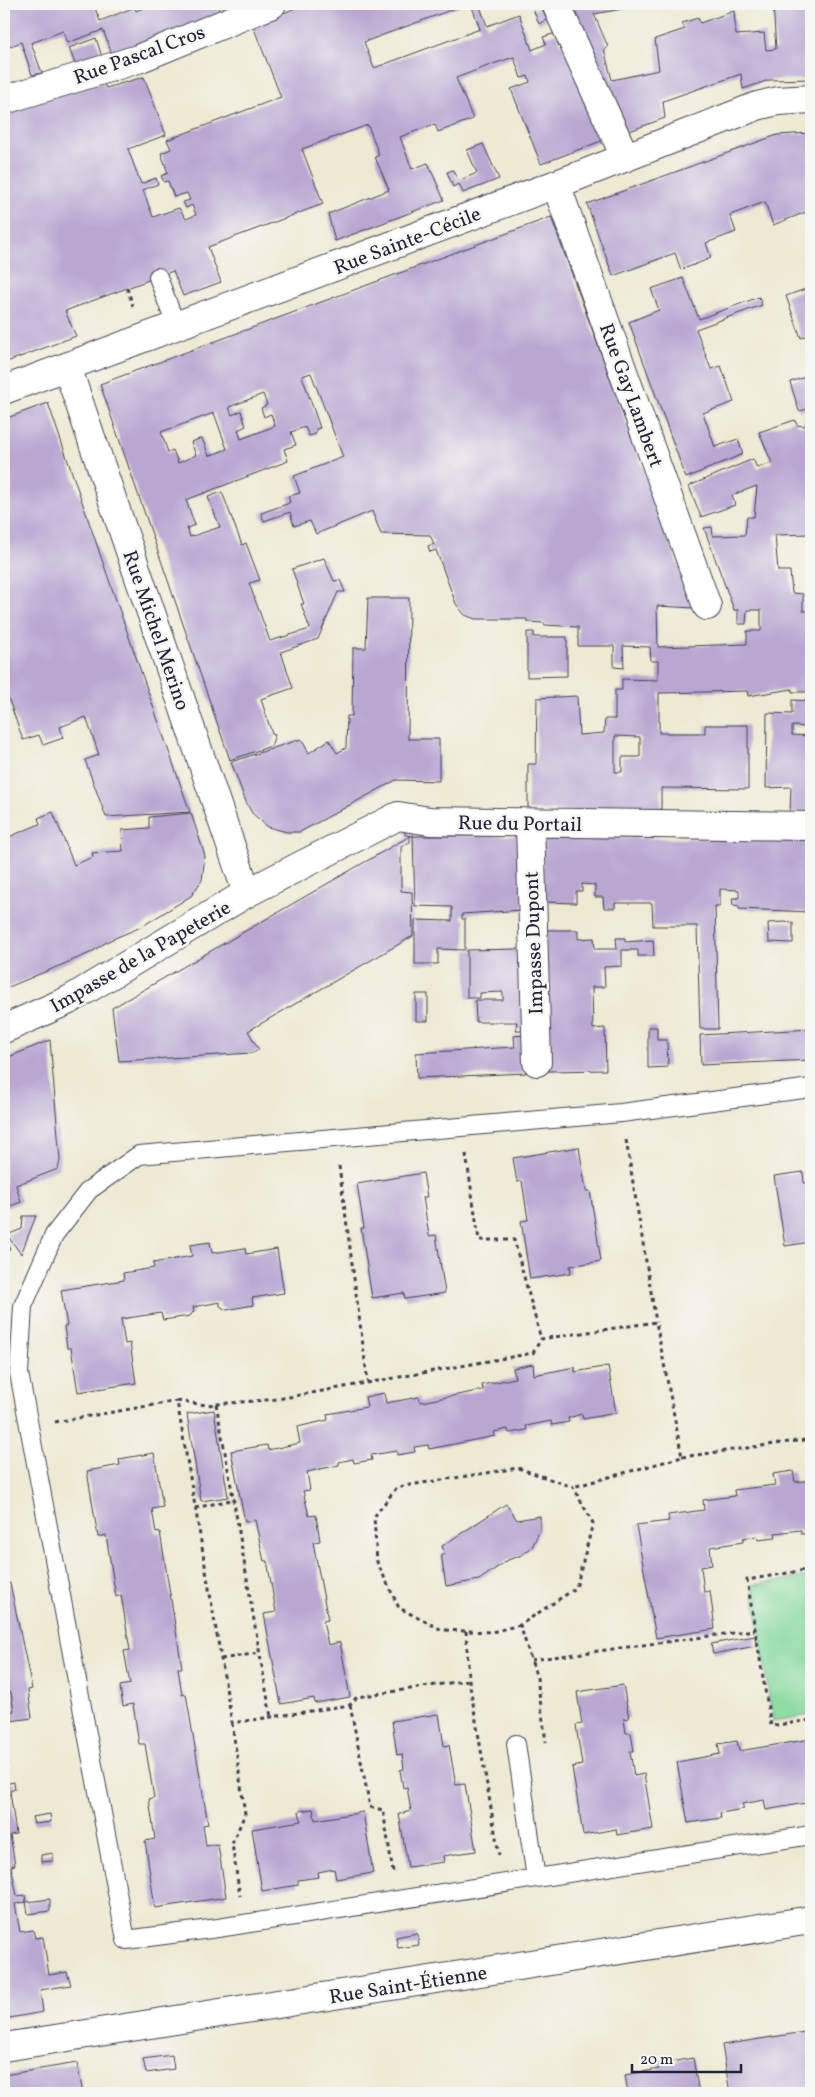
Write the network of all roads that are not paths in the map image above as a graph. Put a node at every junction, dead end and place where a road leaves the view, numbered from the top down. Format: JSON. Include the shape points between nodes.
{"nodes":[{"id":1,"x":272,"y":4,"type":"edge"},
{"id":2,"x":556,"y":4,"type":"edge"},
{"id":3,"x":811,"y":99,"type":"edge"},
{"id":4,"x":4,"y":100,"type":"edge"},
{"id":5,"x":625,"y":157,"type":"junction"},
{"id":6,"x":556,"y":184,"type":"junction"},
{"id":7,"x":158,"y":277,"type":"dead end"},
{"id":8,"x":176,"y":326,"type":"junction"},
{"id":9,"x":67,"y":367,"type":"junction"},
{"id":10,"x":4,"y":390,"type":"edge"},
{"id":11,"x":708,"y":606,"type":"dead end"},
{"id":12,"x":530,"y":824,"type":"junction"},
{"id":13,"x":811,"y":826,"type":"edge"},
{"id":14,"x":247,"y":893,"type":"junction"},
{"id":15,"x":4,"y":1029,"type":"edge"},
{"id":16,"x":537,"y":1062,"type":"dead end"},
{"id":17,"x":811,"y":1088,"type":"edge"},
{"id":18,"x":516,"y":1744,"type":"dead end"},
{"id":19,"x":811,"y":1835,"type":"edge"},
{"id":20,"x":536,"y":1878,"type":"junction"},
{"id":21,"x":811,"y":1920,"type":"edge"},
{"id":22,"x":4,"y":2047,"type":"edge"}],
"edges":[{"from":1,"to":4,"type":"street","name":"Rue Pascal Cros","via":[[138,59]]},
{"from":2,"to":5,"type":"street"},
{"from":3,"to":5,"type":"street","name":"Rue Sainte-Cécile","via":[[757,106]]},
{"from":5,"to":6,"type":"street","name":"Rue Sainte-Cécile"},
{"from":6,"to":8,"type":"street","name":"Rue Sainte-Cécile"},
{"from":6,"to":11,"type":"street","name":"Rue Gay Lambert"},
{"from":7,"to":8,"type":"lane"},
{"from":8,"to":9,"type":"street","name":"Rue Sainte-Cécile"},
{"from":9,"to":10,"type":"street","name":"Rue Sainte-Cécile"},
{"from":9,"to":14,"type":"street","name":"Rue Michel Merino"},
{"from":12,"to":13,"type":"street","name":"Rue du Portail"},
{"from":12,"to":14,"type":"street","name":"Rue du Portail","via":[[430,821],[398,816]]},
{"from":12,"to":16,"type":"street","name":"Impasse Dupont"},
{"from":14,"to":15,"type":"street","name":"Impasse de la Papeterie","via":[[69,1000]]},
{"from":17,"to":20,"type":"lane","via":[[621,1113],[138,1155],[89,1190],[54,1235],[23,1306],[19,1373],[126,1940]]},
{"from":18,"to":20,"type":"lane"},
{"from":19,"to":20,"type":"lane"},
{"from":21,"to":22,"type":"street","name":"Rue Saint-Étienne"}]}
